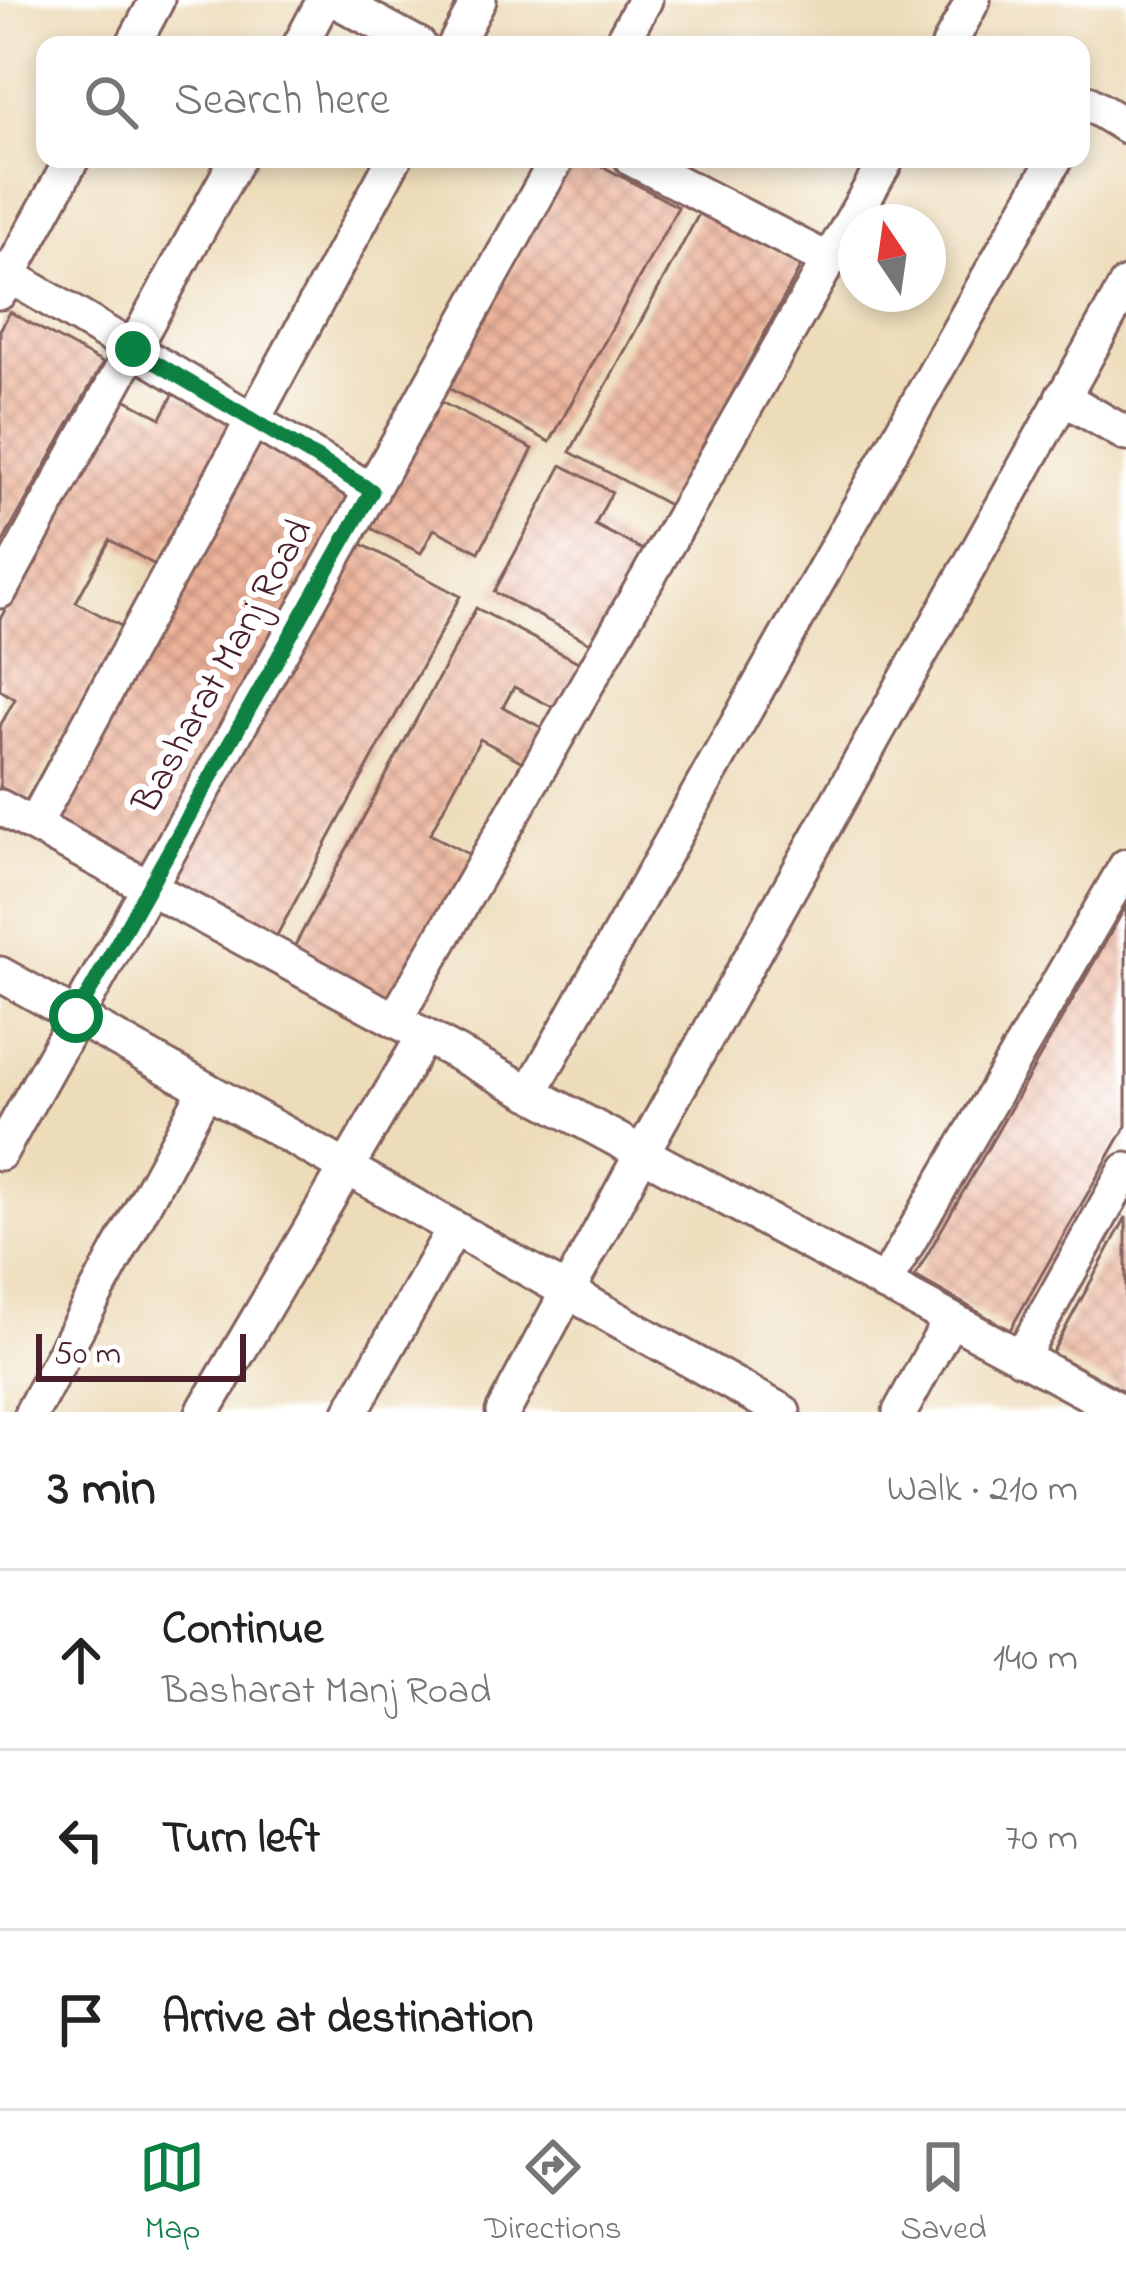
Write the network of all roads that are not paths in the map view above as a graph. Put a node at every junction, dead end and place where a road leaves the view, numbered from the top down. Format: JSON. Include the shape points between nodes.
{"nodes":[{"id":1,"x":157,"y":0,"type":"edge"},
{"id":2,"x":325,"y":0,"type":"edge"},
{"id":3,"x":335,"y":0,"type":"edge"},
{"id":4,"x":479,"y":0,"type":"edge"},
{"id":5,"x":645,"y":0,"type":"edge"},
{"id":6,"x":973,"y":0,"type":"edge"},
{"id":7,"x":138,"y":36,"type":"edge"},
{"id":8,"x":305,"y":36,"type":"edge"},
{"id":9,"x":402,"y":36,"type":"edge"},
{"id":10,"x":460,"y":36,"type":"edge"},
{"id":11,"x":625,"y":36,"type":"edge"},
{"id":12,"x":962,"y":36,"type":"edge"},
{"id":13,"x":1090,"y":108,"type":"edge"},
{"id":14,"x":1126,"y":125,"type":"edge"},
{"id":15,"x":67,"y":168,"type":"edge"},
{"id":16,"x":232,"y":168,"type":"edge"},
{"id":17,"x":389,"y":168,"type":"edge"},
{"id":18,"x":552,"y":168,"type":"edge"},
{"id":19,"x":649,"y":168,"type":"edge"},
{"id":20,"x":881,"y":168,"type":"edge"},
{"id":21,"x":1050,"y":168,"type":"edge"},
{"id":22,"x":830,"y":261,"type":"junction"},
{"id":23,"x":3,"y":279,"type":"edge"},
{"id":24,"x":1126,"y":285,"type":"edge"},
{"id":25,"x":133,"y":349,"type":"junction"},
{"id":26,"x":1063,"y":397,"type":"junction"},
{"id":27,"x":253,"y":420,"type":"junction"},
{"id":28,"x":1126,"y":434,"type":"edge"},
{"id":29,"x":372,"y":491,"type":"junction"},
{"id":30,"x":0,"y":591,"type":"edge"},
{"id":31,"x":0,"y":807,"type":"edge"},
{"id":32,"x":34,"y":825,"type":"junction"},
{"id":33,"x":1126,"y":866,"type":"edge"},
{"id":34,"x":149,"y":887,"type":"junction"},
{"id":35,"x":0,"y":974,"type":"edge"},
{"id":36,"x":76,"y":1016,"type":"junction"},
{"id":37,"x":409,"y":1028,"type":"junction"},
{"id":38,"x":206,"y":1089,"type":"junction"},
{"id":39,"x":530,"y":1093,"type":"junction"},
{"id":40,"x":0,"y":1153,"type":"edge"},
{"id":41,"x":642,"y":1154,"type":"junction"},
{"id":42,"x":346,"y":1167,"type":"junction"},
{"id":43,"x":1126,"y":1171,"type":"edge"},
{"id":44,"x":454,"y":1228,"type":"junction"},
{"id":45,"x":884,"y":1284,"type":"junction"},
{"id":46,"x":568,"y":1292,"type":"junction"},
{"id":47,"x":950,"y":1320,"type":"junction"},
{"id":48,"x":1022,"y":1358,"type":"junction"},
{"id":49,"x":1077,"y":1401,"type":"edge"},
{"id":50,"x":32,"y":1412,"type":"edge"},
{"id":51,"x":203,"y":1412,"type":"edge"},
{"id":52,"x":351,"y":1412,"type":"edge"},
{"id":53,"x":503,"y":1412,"type":"edge"},
{"id":54,"x":783,"y":1412,"type":"edge"},
{"id":55,"x":900,"y":1412,"type":"edge"},
{"id":56,"x":1123,"y":1412,"type":"edge"}],
"edges":[{"from":1,"to":7,"type":"street"},
{"from":2,"to":8,"type":"street"},
{"from":3,"to":9,"type":"street"},
{"from":4,"to":10,"type":"street"},
{"from":5,"to":11,"type":"street"},
{"from":6,"to":12,"type":"street"},
{"from":13,"to":14,"type":"street"},
{"from":15,"to":23,"type":"street"},
{"from":16,"to":25,"type":"street"},
{"from":17,"to":27,"type":"street"},
{"from":18,"to":29,"type":"street","name":"Basharat Manj Road"},
{"from":19,"to":22,"type":"street"},
{"from":20,"to":22,"type":"street"},
{"from":21,"to":39,"type":"street"},
{"from":22,"to":37,"type":"street"},
{"from":23,"to":25,"type":"street"},
{"from":24,"to":26,"type":"street"},
{"from":25,"to":27,"type":"street"},
{"from":25,"to":30,"type":"street"},
{"from":26,"to":28,"type":"street"},
{"from":26,"to":41,"type":"street"},
{"from":27,"to":29,"type":"street"},
{"from":27,"to":32,"type":"street"},
{"from":29,"to":34,"type":"street","name":"Basharat Manj Road"},
{"from":31,"to":32,"type":"street"},
{"from":32,"to":34,"type":"street"},
{"from":33,"to":45,"type":"street"},
{"from":34,"to":36,"type":"street","name":"Basharat Manj Road"},
{"from":34,"to":37,"type":"street"},
{"from":35,"to":36,"type":"street"},
{"from":36,"to":38,"type":"street"},
{"from":36,"to":40,"type":"street","name":"Basharat Manj Road"},
{"from":37,"to":39,"type":"street"},
{"from":37,"to":42,"type":"street"},
{"from":38,"to":42,"type":"street"},
{"from":38,"to":50,"type":"street"},
{"from":39,"to":41,"type":"street"},
{"from":41,"to":45,"type":"street"},
{"from":41,"to":46,"type":"street"},
{"from":42,"to":44,"type":"street"},
{"from":42,"to":51,"type":"street"},
{"from":43,"to":48,"type":"street"},
{"from":44,"to":46,"type":"street"},
{"from":44,"to":52,"type":"street"},
{"from":45,"to":47,"type":"street"},
{"from":46,"to":53,"type":"street"},
{"from":46,"to":54,"type":"street"},
{"from":47,"to":48,"type":"street"},
{"from":47,"to":55,"type":"street"},
{"from":48,"to":49,"type":"street"},
{"from":49,"to":56,"type":"street"}]}
